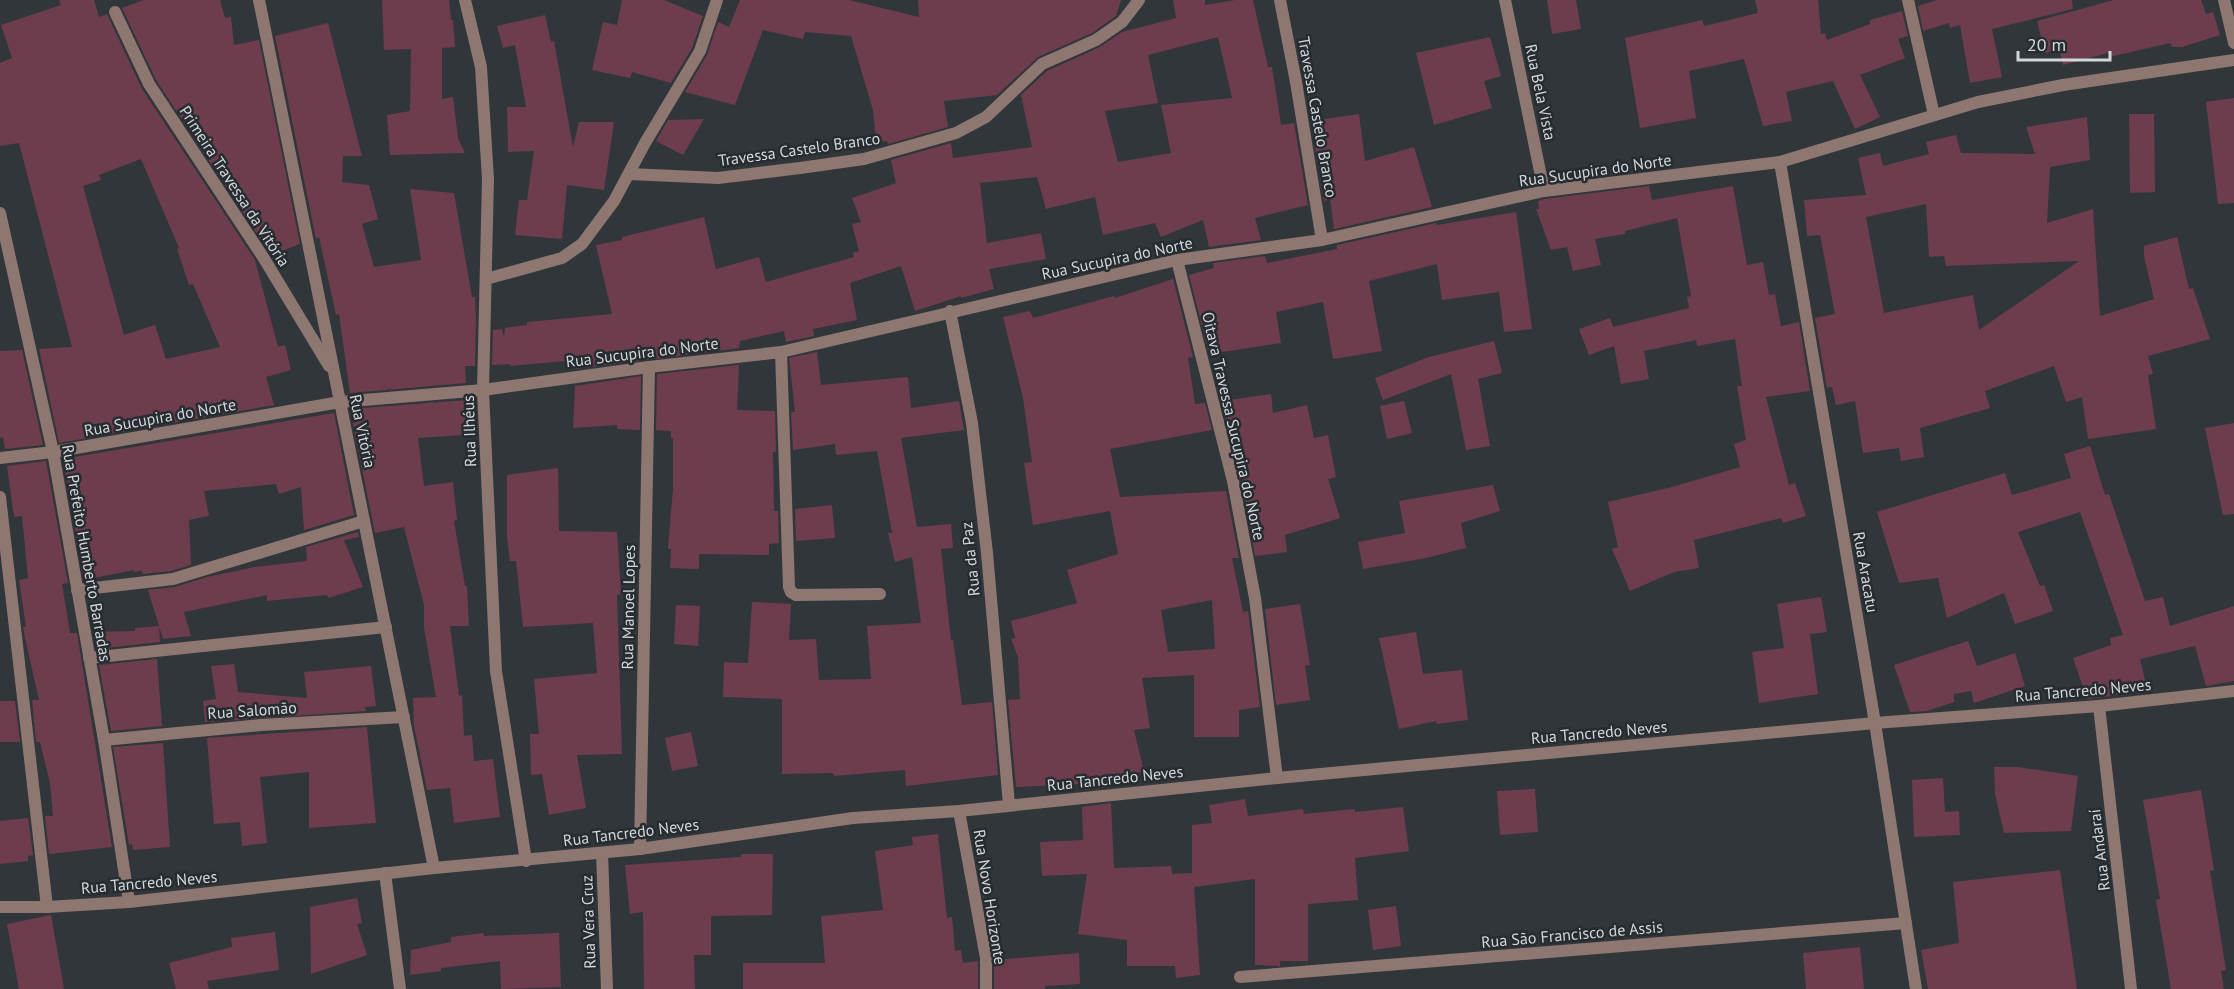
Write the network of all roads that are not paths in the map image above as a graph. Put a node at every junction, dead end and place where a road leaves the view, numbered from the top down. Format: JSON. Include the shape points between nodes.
{"nodes":[{"id":1,"x":259,"y":0,"type":"edge"},
{"id":2,"x":465,"y":0,"type":"edge"},
{"id":3,"x":717,"y":0,"type":"edge"},
{"id":4,"x":1139,"y":0,"type":"edge"},
{"id":5,"x":1280,"y":0,"type":"edge"},
{"id":6,"x":1505,"y":0,"type":"edge"},
{"id":7,"x":1908,"y":0,"type":"edge"},
{"id":8,"x":2224,"y":0,"type":"edge"},
{"id":9,"x":115,"y":12,"type":"dead end"},
{"id":10,"x":2234,"y":43,"type":"edge"},
{"id":11,"x":2234,"y":60,"type":"edge"},
{"id":12,"x":1934,"y":116,"type":"junction"},
{"id":13,"x":1780,"y":162,"type":"junction"},
{"id":14,"x":629,"y":174,"type":"junction"},
{"id":15,"x":1544,"y":191,"type":"junction"},
{"id":16,"x":0,"y":213,"type":"edge"},
{"id":17,"x":1322,"y":240,"type":"junction"},
{"id":18,"x":1177,"y":260,"type":"junction"},
{"id":19,"x":486,"y":279,"type":"junction"},
{"id":20,"x":950,"y":311,"type":"junction"},
{"id":21,"x":781,"y":352,"type":"junction"},
{"id":22,"x":650,"y":367,"type":"junction"},
{"id":23,"x":334,"y":375,"type":"junction"},
{"id":24,"x":483,"y":390,"type":"junction"},
{"id":25,"x":340,"y":402,"type":"junction"},
{"id":26,"x":53,"y":452,"type":"junction"},
{"id":27,"x":0,"y":458,"type":"edge"},
{"id":28,"x":0,"y":497,"type":"edge"},
{"id":29,"x":364,"y":521,"type":"junction"},
{"id":30,"x":77,"y":590,"type":"junction"},
{"id":31,"x":880,"y":594,"type":"dead end"},
{"id":32,"x":386,"y":627,"type":"junction"},
{"id":33,"x":90,"y":658,"type":"junction"},
{"id":34,"x":2234,"y":691,"type":"edge"},
{"id":35,"x":2099,"y":706,"type":"junction"},
{"id":36,"x":404,"y":717,"type":"junction"},
{"id":37,"x":1875,"y":723,"type":"junction"},
{"id":38,"x":104,"y":740,"type":"junction"},
{"id":39,"x":1277,"y":778,"type":"junction"},
{"id":40,"x":1009,"y":806,"type":"junction"},
{"id":41,"x":959,"y":811,"type":"junction"},
{"id":42,"x":640,"y":849,"type":"junction"},
{"id":43,"x":602,"y":853,"type":"junction"},
{"id":44,"x":526,"y":861,"type":"junction"},
{"id":45,"x":434,"y":868,"type":"junction"},
{"id":46,"x":385,"y":873,"type":"junction"},
{"id":47,"x":129,"y":902,"type":"junction"},
{"id":48,"x":0,"y":907,"type":"edge"},
{"id":49,"x":47,"y":907,"type":"junction"},
{"id":50,"x":1905,"y":923,"type":"junction"},
{"id":51,"x":1240,"y":977,"type":"dead end"},
{"id":52,"x":400,"y":989,"type":"edge"},
{"id":53,"x":607,"y":989,"type":"edge"},
{"id":54,"x":986,"y":989,"type":"edge"},
{"id":55,"x":1916,"y":989,"type":"edge"},
{"id":56,"x":2131,"y":989,"type":"edge"}],
"edges":[{"from":1,"to":23,"type":"street","name":"Rua Vitória"},
{"from":2,"to":19,"type":"street","name":"Rua Ilhéus","via":[[481,67],[488,179]]},
{"from":3,"to":14,"type":"street","via":[[700,51]]},
{"from":4,"to":14,"type":"street","name":"Travessa Castelo Branco","via":[[1122,22],[1096,40],[1042,64],[986,117],[956,133],[864,159],[789,170],[718,178]]},
{"from":5,"to":17,"type":"street","name":"Travessa Castelo Branco"},
{"from":6,"to":15,"type":"street","name":"Rua Bela Vista"},
{"from":7,"to":12,"type":"street"},
{"from":8,"to":10,"type":"street"},
{"from":9,"to":23,"type":"street","name":"Primeira Travessa da Vitória","via":[[149,84],[263,257]]},
{"from":11,"to":12,"type":"street","name":"Rua Sucupira do Norte","via":[[2063,86],[1978,102]]},
{"from":12,"to":13,"type":"street","name":"Rua Sucupira do Norte"},
{"from":13,"to":15,"type":"street","name":"Rua Sucupira do Norte"},
{"from":13,"to":37,"type":"street","name":"Rua Aracatu"},
{"from":14,"to":19,"type":"street","via":[[582,244],[562,258]]},
{"from":15,"to":17,"type":"street","name":"Rua Sucupira do Norte"},
{"from":16,"to":26,"type":"street","name":"Rua Prefeito Humberto Barradas"},
{"from":17,"to":18,"type":"street","name":"Rua Sucupira do Norte"},
{"from":18,"to":20,"type":"street","name":"Rua Sucupira do Norte"},
{"from":18,"to":39,"type":"street","name":"Oitava Travessa Sucupira do Norte","via":[[1233,481],[1255,598]]},
{"from":19,"to":24,"type":"street","name":"Rua Ilhéus"},
{"from":20,"to":21,"type":"street","name":"Rua Sucupira do Norte"},
{"from":20,"to":40,"type":"street","name":"Rua da Paz","via":[[972,423]]},
{"from":21,"to":22,"type":"street","name":"Rua Sucupira do Norte"},
{"from":21,"to":31,"type":"street","via":[[791,592]]},
{"from":22,"to":24,"type":"street","name":"Rua Sucupira do Norte"},
{"from":22,"to":42,"type":"street","name":"Rua Manoel Lopes"},
{"from":23,"to":25,"type":"street","name":"Rua Vitória"},
{"from":24,"to":25,"type":"street","name":"Rua Sucupira do Norte"},
{"from":24,"to":44,"type":"street","name":"Rua Ilhéus","via":[[496,671]]},
{"from":25,"to":26,"type":"street","name":"Rua Sucupira do Norte"},
{"from":25,"to":29,"type":"street","name":"Rua Vitória"},
{"from":26,"to":27,"type":"street","name":"Rua Sucupira do Norte"},
{"from":26,"to":30,"type":"street","name":"Rua Prefeito Humberto Barradas"},
{"from":28,"to":49,"type":"street"},
{"from":29,"to":30,"type":"street","via":[[173,579]]},
{"from":29,"to":32,"type":"street","name":"Rua Vitória"},
{"from":30,"to":33,"type":"street","name":"Rua Prefeito Humberto Barradas"},
{"from":32,"to":33,"type":"street"},
{"from":32,"to":36,"type":"street","name":"Rua Vitória"},
{"from":33,"to":38,"type":"street","name":"Rua Prefeito Humberto Barradas"},
{"from":34,"to":35,"type":"street","name":"Rua Tancredo Neves"},
{"from":35,"to":37,"type":"street","name":"Rua Tancredo Neves"},
{"from":35,"to":56,"type":"street","name":"Rua Andaraí"},
{"from":36,"to":38,"type":"street","name":"Rua Salomão"},
{"from":36,"to":45,"type":"street","name":"Rua Vitória"},
{"from":37,"to":39,"type":"street","name":"Rua Tancredo Neves"},
{"from":37,"to":50,"type":"street","name":"Rua Aracatu"},
{"from":38,"to":47,"type":"street","name":"Rua Prefeito Humberto Barradas"},
{"from":39,"to":40,"type":"street","name":"Rua Tancredo Neves"},
{"from":40,"to":41,"type":"street","name":"Rua Tancredo Neves"},
{"from":41,"to":42,"type":"street","name":"Rua Tancredo Neves","via":[[854,818]]},
{"from":41,"to":54,"type":"street","name":"Rua Novo Horizonte","via":[[986,957]]},
{"from":42,"to":43,"type":"street","name":"Rua Tancredo Neves"},
{"from":43,"to":44,"type":"street","name":"Rua Tancredo Neves"},
{"from":43,"to":53,"type":"street","name":"Rua Vera Cruz"},
{"from":44,"to":45,"type":"street","name":"Rua Tancredo Neves"},
{"from":45,"to":46,"type":"street","name":"Rua Tancredo Neves"},
{"from":46,"to":47,"type":"street","name":"Rua Tancredo Neves"},
{"from":46,"to":52,"type":"street"},
{"from":47,"to":49,"type":"street","name":"Rua Tancredo Neves"},
{"from":48,"to":49,"type":"street","name":"Rua Tancredo Neves"},
{"from":50,"to":51,"type":"street","name":"Rua São Francisco de Assis"},
{"from":50,"to":55,"type":"street","name":"Rua Aracatu"}]}
